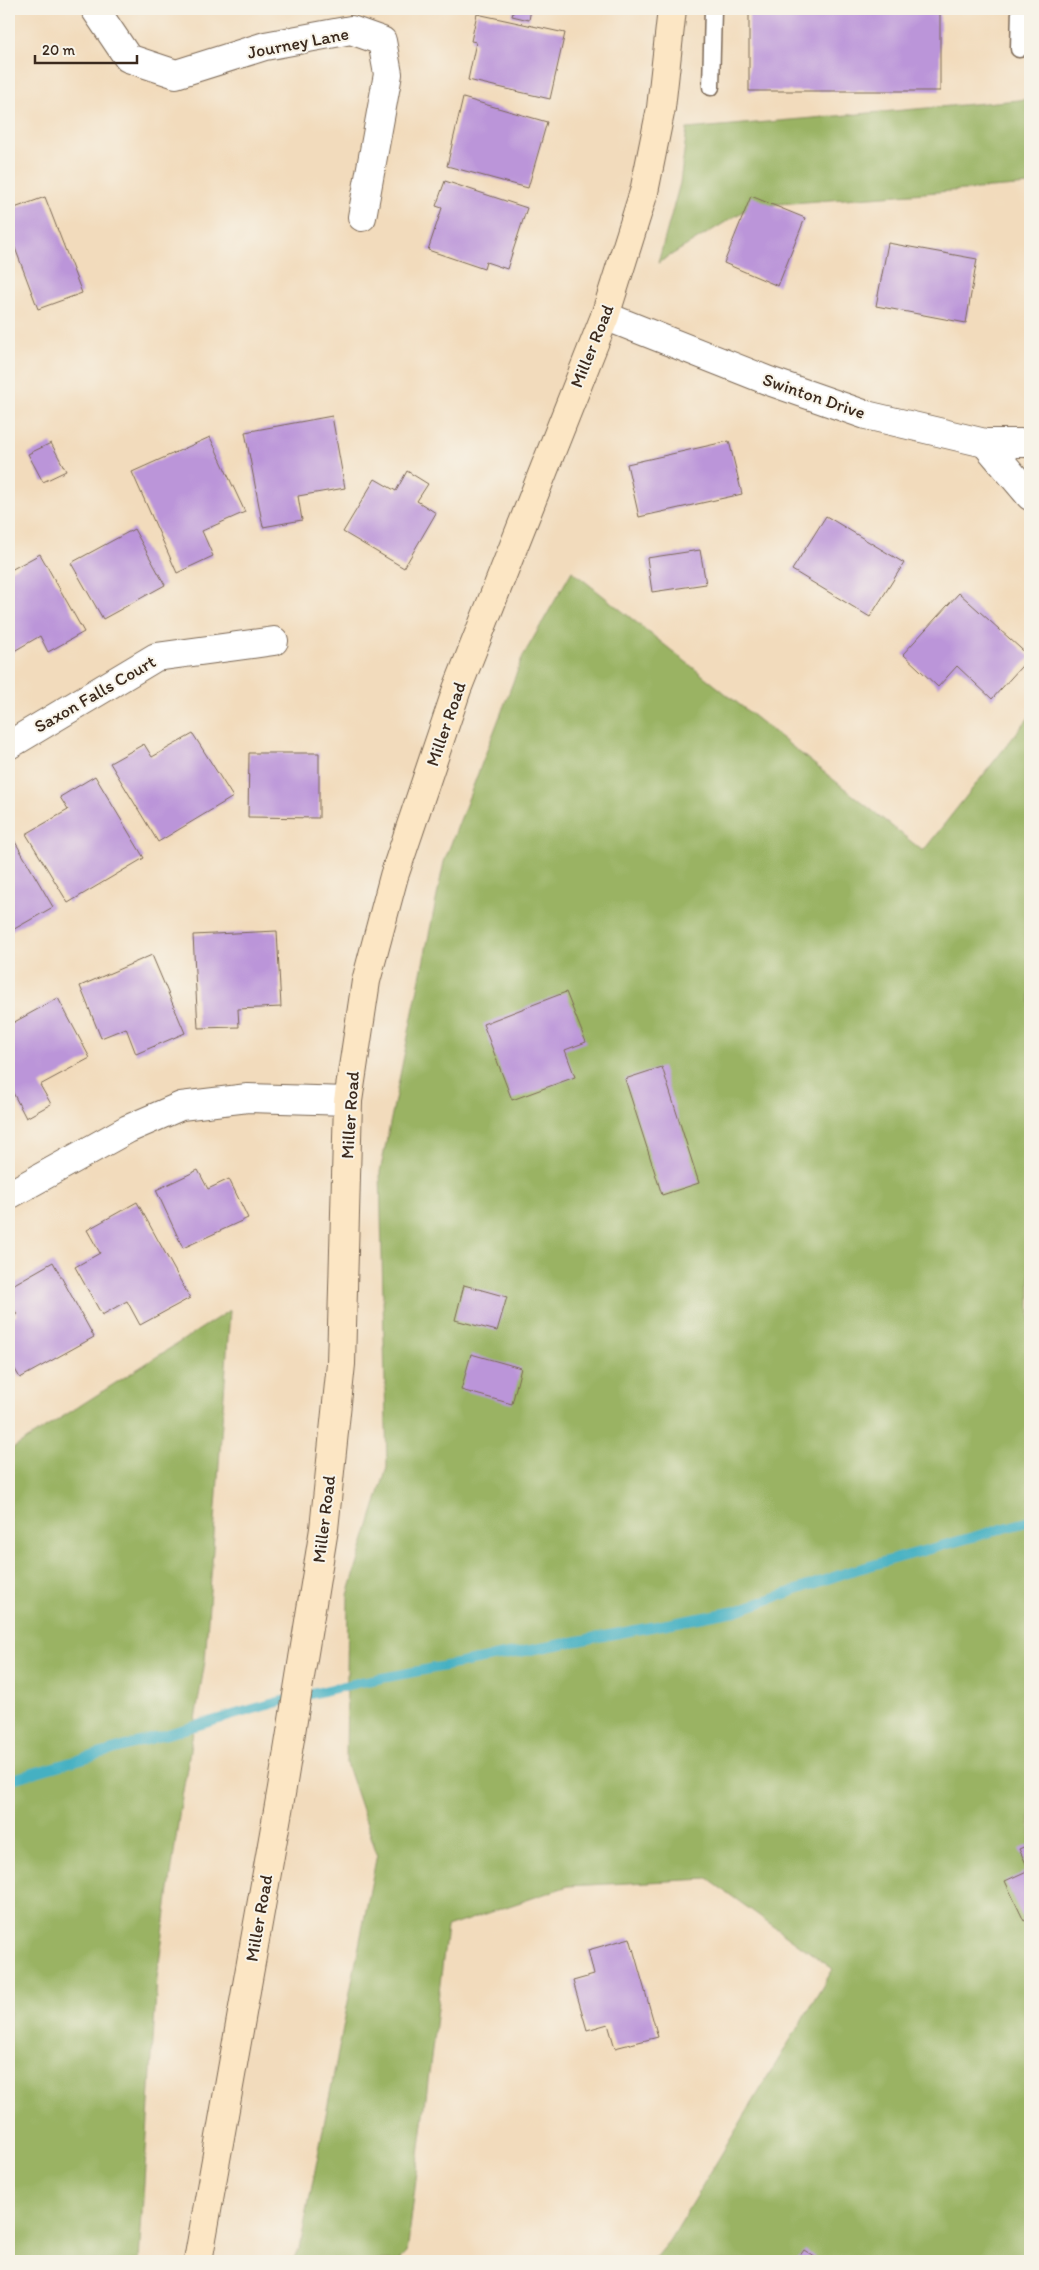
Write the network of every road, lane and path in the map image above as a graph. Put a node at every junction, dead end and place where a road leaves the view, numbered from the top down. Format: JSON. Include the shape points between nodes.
{"nodes":[{"id":1,"x":95,"y":9,"type":"edge"},
{"id":2,"x":672,"y":9,"type":"edge"},
{"id":3,"x":712,"y":9,"type":"edge"},
{"id":4,"x":1020,"y":9,"type":"edge"},
{"id":5,"x":1019,"y":49,"type":"dead end"},
{"id":6,"x":711,"y":87,"type":"dead end"},
{"id":7,"x":362,"y":217,"type":"dead end"},
{"id":8,"x":605,"y":316,"type":"junction"},
{"id":9,"x":984,"y":443,"type":"junction"},
{"id":10,"x":1030,"y":443,"type":"edge"},
{"id":11,"x":1030,"y":496,"type":"edge"},
{"id":12,"x":274,"y":641,"type":"dead end"},
{"id":13,"x":9,"y":744,"type":"edge"},
{"id":14,"x":348,"y":1101,"type":"junction"},
{"id":15,"x":9,"y":1196,"type":"edge"},
{"id":16,"x":198,"y":2261,"type":"edge"}],
"edges":[{"from":1,"to":7,"type":"street","name":"Journey Lane","via":[[128,58],[176,74],[265,46],[351,30],[382,41],[388,74]]},
{"from":2,"to":8,"type":"street","name":"Miller Road","via":[[661,108],[644,192]]},
{"from":3,"to":6,"type":"lane"},
{"from":4,"to":5,"type":"lane"},
{"from":8,"to":9,"type":"street","name":"Swinton Drive","via":[[769,381],[866,415]]},
{"from":8,"to":14,"type":"street","name":"Miller Road","via":[[458,689],[394,876],[366,982]]},
{"from":9,"to":10,"type":"street","name":"Swinton Drive"},
{"from":9,"to":11,"type":"street"},
{"from":12,"to":13,"type":"street","name":"Saxon Falls Court","via":[[156,657]]},
{"from":14,"to":15,"type":"street","via":[[248,1098],[181,1106],[128,1129]]},
{"from":14,"to":16,"type":"street","name":"Miller Road","via":[[341,1364],[324,1529]]}]}
